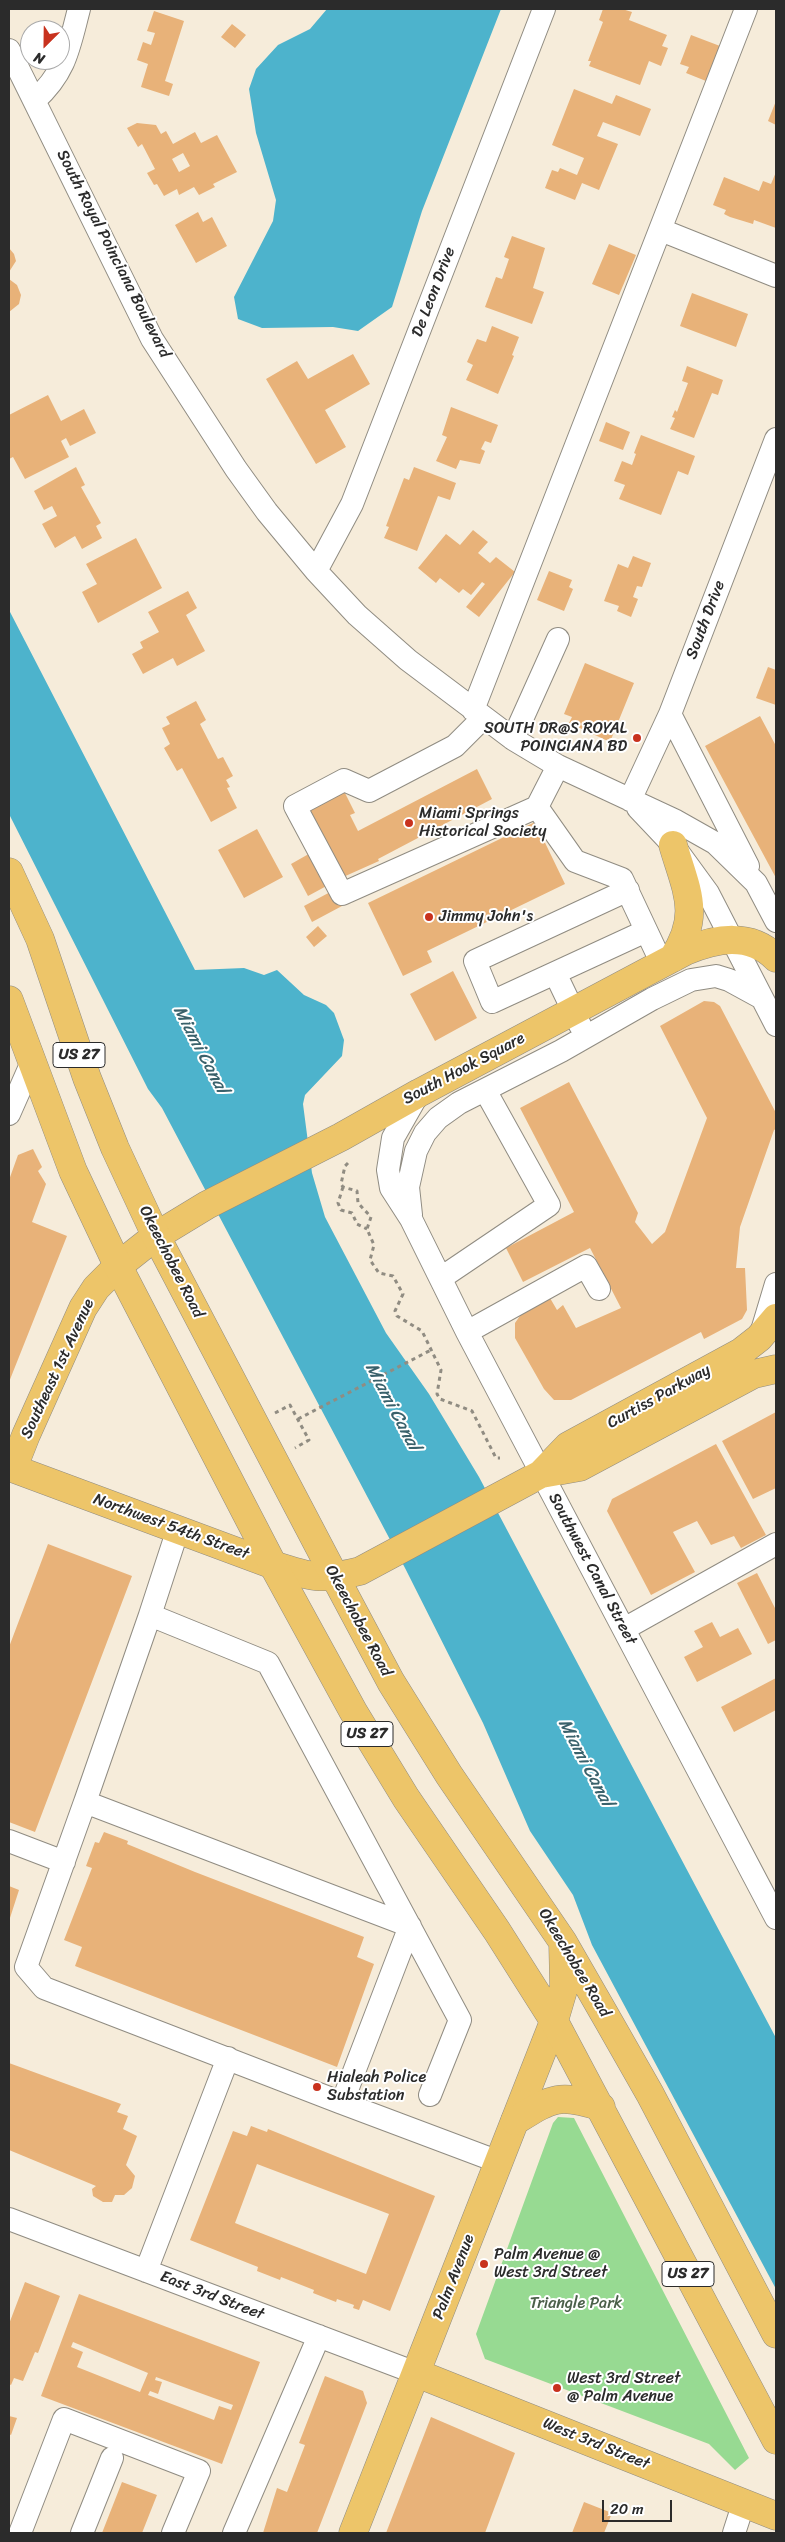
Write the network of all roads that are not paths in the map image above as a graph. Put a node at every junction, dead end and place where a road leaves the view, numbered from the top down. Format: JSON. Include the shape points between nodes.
{"nodes":[{"id":1,"x":79,"y":9,"type":"edge"},
{"id":2,"x":544,"y":9,"type":"edge"},
{"id":3,"x":746,"y":9,"type":"edge"},
{"id":4,"x":9,"y":50,"type":"edge"},
{"id":5,"x":35,"y":100,"type":"junction"},
{"id":6,"x":662,"y":230,"type":"junction"},
{"id":7,"x":776,"y":276,"type":"edge"},
{"id":8,"x":776,"y":439,"type":"edge"},
{"id":9,"x":316,"y":571,"type":"junction"},
{"id":10,"x":558,"y":639,"type":"dead end"},
{"id":11,"x":478,"y":714,"type":"junction"},
{"id":12,"x":670,"y":714,"type":"junction"},
{"id":13,"x":513,"y":739,"type":"junction"},
{"id":14,"x":558,"y":766,"type":"junction"},
{"id":15,"x":630,"y":800,"type":"junction"},
{"id":16,"x":537,"y":807,"type":"junction"},
{"id":17,"x":673,"y":845,"type":"junction"},
{"id":18,"x":9,"y":872,"type":"edge"},
{"id":19,"x":756,"y":883,"type":"junction"},
{"id":20,"x":628,"y":890,"type":"junction"},
{"id":21,"x":776,"y":921,"type":"edge"},
{"id":22,"x":646,"y":931,"type":"junction"},
{"id":23,"x":733,"y":939,"type":"junction"},
{"id":24,"x":776,"y":958,"type":"edge"},
{"id":25,"x":667,"y":961,"type":"junction"},
{"id":26,"x":555,"y":973,"type":"junction"},
{"id":27,"x":762,"y":998,"type":"junction"},
{"id":28,"x":9,"y":1000,"type":"edge"},
{"id":29,"x":574,"y":1010,"type":"junction"},
{"id":30,"x":776,"y":1024,"type":"edge"},
{"id":31,"x":586,"y":1037,"type":"junction"},
{"id":32,"x":32,"y":1062,"type":"junction"},
{"id":33,"x":485,"y":1090,"type":"junction"},
{"id":34,"x":419,"y":1093,"type":"junction"},
{"id":35,"x":9,"y":1114,"type":"edge"},
{"id":36,"x":425,"y":1133,"type":"joint"},
{"id":37,"x":411,"y":1219,"type":"junction"},
{"id":38,"x":156,"y":1236,"type":"junction"},
{"id":39,"x":118,"y":1266,"type":"junction"},
{"id":40,"x":441,"y":1278,"type":"junction"},
{"id":41,"x":776,"y":1284,"type":"edge"},
{"id":42,"x":599,"y":1289,"type":"dead end"},
{"id":43,"x":776,"y":1318,"type":"edge"},
{"id":44,"x":467,"y":1332,"type":"junction"},
{"id":45,"x":759,"y":1338,"type":"junction"},
{"id":46,"x":776,"y":1369,"type":"edge"},
{"id":47,"x":10,"y":1472,"type":"edge"},
{"id":48,"x":541,"y":1474,"type":"junction"},
{"id":49,"x":178,"y":1530,"type":"junction"},
{"id":50,"x":776,"y":1544,"type":"edge"},
{"id":51,"x":273,"y":1565,"type":"junction"},
{"id":52,"x":335,"y":1577,"type":"junction"},
{"id":53,"x":150,"y":1615,"type":"junction"},
{"id":54,"x":624,"y":1629,"type":"junction"},
{"id":55,"x":85,"y":1802,"type":"junction"},
{"id":56,"x":9,"y":1841,"type":"edge"},
{"id":57,"x":64,"y":1862,"type":"junction"},
{"id":58,"x":776,"y":1918,"type":"edge"},
{"id":59,"x":410,"y":1926,"type":"junction"},
{"id":60,"x":563,"y":1942,"type":"junction"},
{"id":61,"x":554,"y":2021,"type":"junction"},
{"id":62,"x":228,"y":2058,"type":"junction"},
{"id":63,"x":430,"y":2094,"type":"dead end"},
{"id":64,"x":342,"y":2103,"type":"junction"},
{"id":65,"x":601,"y":2107,"type":"junction"},
{"id":66,"x":515,"y":2121,"type":"junction"},
{"id":67,"x":499,"y":2162,"type":"junction"},
{"id":68,"x":9,"y":2220,"type":"edge"},
{"id":69,"x":146,"y":2271,"type":"junction"},
{"id":70,"x":776,"y":2334,"type":"edge"},
{"id":71,"x":319,"y":2336,"type":"junction"},
{"id":72,"x":416,"y":2373,"type":"junction"},
{"id":73,"x":776,"y":2440,"type":"edge"},
{"id":74,"x":112,"y":2458,"type":"dead end"},
{"id":75,"x":744,"y":2502,"type":"junction"},
{"id":76,"x":776,"y":2516,"type":"edge"},
{"id":77,"x":20,"y":2533,"type":"edge"},
{"id":78,"x":82,"y":2533,"type":"edge"},
{"id":79,"x":173,"y":2533,"type":"edge"},
{"id":80,"x":234,"y":2533,"type":"edge"},
{"id":81,"x":353,"y":2533,"type":"edge"},
{"id":82,"x":734,"y":2533,"type":"edge"}],
"edges":[{"from":1,"to":5,"type":"street","via":[[60,72],[52,85]]},
{"from":2,"to":9,"type":"street","name":"De Leon Drive","via":[[352,504]]},
{"from":3,"to":6,"type":"street"},
{"from":4,"to":5,"type":"street","name":"South Royal Poinciana Boulevard"},
{"from":5,"to":9,"type":"street","name":"South Royal Poinciana Boulevard","via":[[152,339],[236,469]]},
{"from":6,"to":7,"type":"street"},
{"from":6,"to":11,"type":"street"},
{"from":8,"to":12,"type":"street","name":"South Drive"},
{"from":9,"to":11,"type":"street","name":"South Royal Poinciana Boulevard","via":[[393,647]]},
{"from":10,"to":13,"type":"street"},
{"from":11,"to":13,"type":"street","name":"South Royal Poinciana Boulevard"},
{"from":11,"to":16,"type":"street","via":[[455,746],[369,791],[344,780],[295,806],[342,894]]},
{"from":12,"to":15,"type":"street","name":"South Drive"},
{"from":12,"to":19,"type":"street"},
{"from":13,"to":14,"type":"street","name":"South Royal Poinciana Boulevard"},
{"from":14,"to":15,"type":"street","name":"South Royal Poinciana Boulevard"},
{"from":14,"to":16,"type":"street"},
{"from":15,"to":17,"type":"street","name":"South Royal Poinciana Boulevard"},
{"from":15,"to":19,"type":"street","name":"South Royal Poinciana Boulevard","via":[[715,843]]},
{"from":16,"to":20,"type":"street","via":[[575,862],[622,879]]},
{"from":17,"to":23,"type":"street","name":"South Royal Poinciana Boulevard","via":[[708,893]]},
{"from":17,"to":25,"type":"main road","via":[[690,912],[689,927],[682,944]]},
{"from":18,"to":38,"type":"main road","name":"Okeechobee Road","number":"US 27","via":[[40,939],[87,1078],[115,1148]]},
{"from":19,"to":21,"type":"street","name":"South Royal Poinciana Boulevard"},
{"from":20,"to":22,"type":"street"},
{"from":20,"to":26,"type":"street","via":[[475,961],[492,1002]]},
{"from":22,"to":25,"type":"street"},
{"from":22,"to":26,"type":"street"},
{"from":23,"to":24,"type":"main road","name":"South Hook Square","via":[[755,943]]},
{"from":23,"to":25,"type":"main road","name":"South Hook Square","via":[[705,943]]},
{"from":23,"to":27,"type":"street","name":"South Royal Poinciana Boulevard"},
{"from":25,"to":29,"type":"main road","name":"South Hook Square"},
{"from":26,"to":29,"type":"street"},
{"from":27,"to":30,"type":"street","name":"South Royal Poinciana Boulevard"},
{"from":27,"to":31,"type":"street","name":"South Hook Square","via":[[729,980],[703,977],[652,999]]},
{"from":28,"to":32,"type":"main road","number":"US 27"},
{"from":29,"to":31,"type":"street"},
{"from":29,"to":34,"type":"main road","name":"South Hook Square"},
{"from":31,"to":33,"type":"street","name":"South Hook Square"},
{"from":32,"to":35,"type":"street"},
{"from":32,"to":39,"type":"main road","number":"US 27","via":[[73,1171]]},
{"from":33,"to":36,"type":"street","name":"South Hook Square","via":[[438,1118]]},
{"from":33,"to":40,"type":"street","via":[[549,1205]]},
{"from":34,"to":37,"type":"street","name":"Southwest Canal Street","via":[[401,1120],[389,1153],[391,1188]]},
{"from":34,"to":38,"type":"main road","name":"South Hook Square","via":[[346,1149],[207,1205]]},
{"from":36,"to":37,"type":"street","name":"Southwest Canal Street","via":[[411,1167],[408,1187]]},
{"from":37,"to":40,"type":"street","name":"Southwest Canal Street"},
{"from":38,"to":39,"type":"main road","name":"Southeast 1st Avenue"},
{"from":38,"to":52,"type":"main road","name":"Okeechobee Road","number":"US 27"},
{"from":39,"to":47,"type":"main road","name":"Southeast 1st Avenue","via":[[96,1288],[84,1308]]},
{"from":39,"to":51,"type":"main road","number":"US 27"},
{"from":40,"to":44,"type":"street","name":"Southwest Canal Street"},
{"from":41,"to":45,"type":"street"},
{"from":42,"to":44,"type":"street","via":[[586,1266]]},
{"from":43,"to":45,"type":"main road","name":"Curtiss Parkway"},
{"from":44,"to":48,"type":"street","name":"Southwest Canal Street"},
{"from":45,"to":48,"type":"main road","name":"Curtiss Parkway","via":[[742,1352],[568,1446]]},
{"from":46,"to":48,"type":"main road","name":"Curtiss Parkway","via":[[754,1374],[580,1467]]},
{"from":47,"to":49,"type":"main road","name":"Northwest 54th Street"},
{"from":48,"to":52,"type":"main road","name":"Curtiss Parkway","via":[[360,1571]]},
{"from":48,"to":54,"type":"street","name":"Southwest Canal Street"},
{"from":49,"to":51,"type":"main road","name":"Northwest 54th Street"},
{"from":49,"to":53,"type":"street"},
{"from":50,"to":54,"type":"street"},
{"from":51,"to":52,"type":"main road","name":"Northwest 54th Street","via":[[307,1576]]},
{"from":51,"to":61,"type":"main road","number":"US 27","via":[[401,1791]]},
{"from":52,"to":60,"type":"main road","name":"Okeechobee Road","number":"US 27","via":[[391,1682]]},
{"from":53,"to":55,"type":"street"},
{"from":53,"to":59,"type":"street","via":[[268,1663]]},
{"from":54,"to":58,"type":"street","name":"Southwest Canal Street"},
{"from":55,"to":57,"type":"street"},
{"from":55,"to":59,"type":"street"},
{"from":56,"to":57,"type":"street"},
{"from":57,"to":62,"type":"street","via":[[26,1967],[44,1988]]},
{"from":59,"to":63,"type":"street","via":[[460,2020]]},
{"from":59,"to":64,"type":"street"},
{"from":60,"to":61,"type":"main road","name":"Palm Avenue","via":[[564,1987]]},
{"from":60,"to":70,"type":"main road","name":"Okeechobee Road","number":"US 27","via":[[650,2094]]},
{"from":61,"to":65,"type":"main road","number":"US 27"},
{"from":61,"to":66,"type":"main road","name":"Palm Avenue"},
{"from":62,"to":64,"type":"street"},
{"from":62,"to":69,"type":"street"},
{"from":64,"to":67,"type":"street"},
{"from":65,"to":66,"type":"main road","via":[[581,2100],[560,2098]]},
{"from":65,"to":73,"type":"main road","number":"US 27"},
{"from":66,"to":67,"type":"main road","name":"Palm Avenue"},
{"from":67,"to":72,"type":"main road","name":"Palm Avenue"},
{"from":68,"to":69,"type":"street","name":"East 3rd Street"},
{"from":69,"to":71,"type":"street","name":"East 3rd Street"},
{"from":71,"to":72,"type":"street","name":"East 3rd Street"},
{"from":71,"to":80,"type":"street"},
{"from":72,"to":75,"type":"main road","name":"West 3rd Street"},
{"from":72,"to":81,"type":"main road","name":"Palm Avenue"},
{"from":74,"to":78,"type":"street"},
{"from":75,"to":76,"type":"main road","name":"West 3rd Street"},
{"from":75,"to":82,"type":"street"},
{"from":77,"to":79,"type":"street","via":[[64,2419],[198,2471]]}]}
